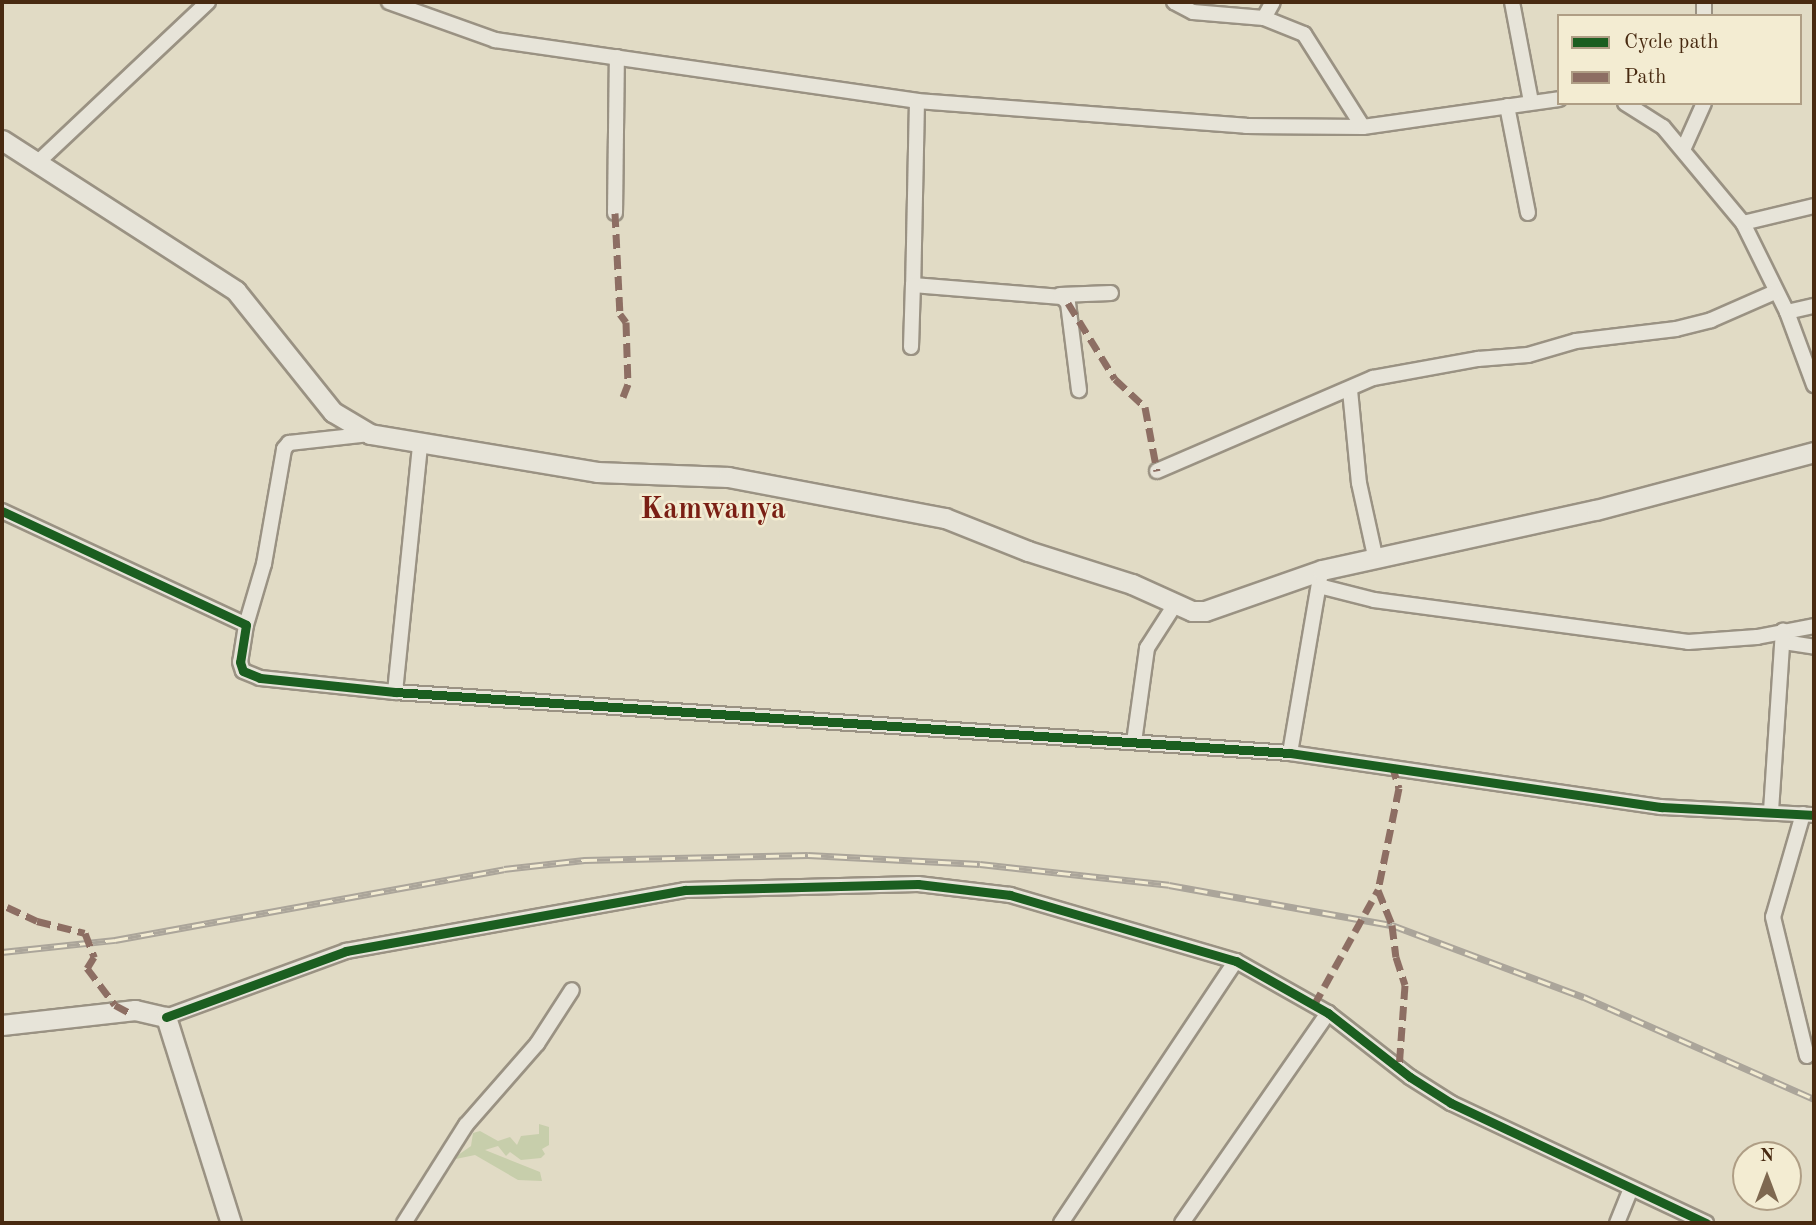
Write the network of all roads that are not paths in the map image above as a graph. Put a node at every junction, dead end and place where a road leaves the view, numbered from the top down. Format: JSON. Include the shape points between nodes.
{"nodes":[{"id":1,"x":208,"y":2,"type":"edge"},
{"id":2,"x":390,"y":2,"type":"edge"},
{"id":3,"x":1174,"y":2,"type":"edge"},
{"id":4,"x":1273,"y":2,"type":"edge"},
{"id":5,"x":1512,"y":2,"type":"edge"},
{"id":6,"x":1264,"y":18,"type":"junction"},
{"id":7,"x":617,"y":57,"type":"junction"},
{"id":8,"x":1557,"y":99,"type":"edge"},
{"id":9,"x":917,"y":101,"type":"junction"},
{"id":10,"x":1531,"y":102,"type":"junction"},
{"id":11,"x":1628,"y":105,"type":"edge"},
{"id":12,"x":1702,"y":105,"type":"edge"},
{"id":13,"x":1507,"y":106,"type":"junction"},
{"id":14,"x":1363,"y":127,"type":"junction"},
{"id":15,"x":2,"y":140,"type":"edge"},
{"id":16,"x":1683,"y":150,"type":"junction"},
{"id":17,"x":37,"y":163,"type":"junction"},
{"id":18,"x":1814,"y":206,"type":"edge"},
{"id":19,"x":615,"y":212,"type":"dead end"},
{"id":20,"x":1528,"y":213,"type":"dead end"},
{"id":21,"x":1743,"y":223,"type":"junction"},
{"id":22,"x":913,"y":285,"type":"junction"},
{"id":23,"x":1775,"y":292,"type":"junction"},
{"id":24,"x":1111,"y":293,"type":"dead end"},
{"id":25,"x":1059,"y":295,"type":"junction"},
{"id":26,"x":1814,"y":306,"type":"edge"},
{"id":27,"x":1787,"y":312,"type":"junction"},
{"id":28,"x":911,"y":348,"type":"dead end"},
{"id":29,"x":1814,"y":385,"type":"edge"},
{"id":30,"x":1079,"y":390,"type":"dead end"},
{"id":31,"x":1350,"y":390,"type":"junction"},
{"id":32,"x":370,"y":434,"type":"junction"},
{"id":33,"x":419,"y":444,"type":"junction"},
{"id":34,"x":1814,"y":452,"type":"edge"},
{"id":35,"x":1157,"y":471,"type":"dead end"},
{"id":36,"x":2,"y":511,"type":"edge"},
{"id":37,"x":1376,"y":560,"type":"junction"},
{"id":38,"x":1320,"y":578,"type":"junction"},
{"id":39,"x":1174,"y":606,"type":"junction"},
{"id":40,"x":246,"y":625,"type":"junction"},
{"id":41,"x":1814,"y":626,"type":"edge"},
{"id":42,"x":1784,"y":636,"type":"junction"},
{"id":43,"x":1814,"y":647,"type":"edge"},
{"id":44,"x":395,"y":692,"type":"junction"},
{"id":45,"x":1134,"y":742,"type":"junction"},
{"id":46,"x":1290,"y":752,"type":"junction"},
{"id":47,"x":1771,"y":811,"type":"junction"},
{"id":48,"x":1809,"y":814,"type":"edge"},
{"id":49,"x":1236,"y":961,"type":"junction"},
{"id":50,"x":572,"y":990,"type":"dead end"},
{"id":51,"x":1328,"y":1013,"type":"junction"},
{"id":52,"x":166,"y":1017,"type":"junction"},
{"id":53,"x":2,"y":1025,"type":"edge"},
{"id":54,"x":1807,"y":1056,"type":"dead end"},
{"id":55,"x":1630,"y":1191,"type":"junction"},
{"id":56,"x":231,"y":1223,"type":"edge"},
{"id":57,"x":404,"y":1223,"type":"edge"},
{"id":58,"x":1061,"y":1223,"type":"edge"},
{"id":59,"x":1182,"y":1223,"type":"edge"},
{"id":60,"x":1617,"y":1223,"type":"edge"},
{"id":61,"x":1706,"y":1223,"type":"edge"}],
"edges":[{"from":1,"to":17,"type":"street"},
{"from":2,"to":7,"type":"street","via":[[495,40]]},
{"from":3,"to":6,"type":"street","via":[[1193,12]]},
{"from":4,"to":6,"type":"street"},
{"from":5,"to":10,"type":"street"},
{"from":6,"to":14,"type":"street","via":[[1298,30],[1314,43]]},
{"from":7,"to":9,"type":"street"},
{"from":7,"to":19,"type":"street"},
{"from":8,"to":10,"type":"street"},
{"from":9,"to":14,"type":"street","via":[[1247,126]]},
{"from":9,"to":22,"type":"street"},
{"from":10,"to":13,"type":"street"},
{"from":11,"to":16,"type":"street","via":[[1663,127]]},
{"from":12,"to":16,"type":"street"},
{"from":13,"to":14,"type":"street"},
{"from":13,"to":20,"type":"street"},
{"from":15,"to":17,"type":"main road"},
{"from":16,"to":21,"type":"street"},
{"from":17,"to":32,"type":"main road","via":[[236,291],[334,412]]},
{"from":18,"to":21,"type":"street"},
{"from":21,"to":23,"type":"street"},
{"from":22,"to":25,"type":"street"},
{"from":22,"to":28,"type":"street"},
{"from":23,"to":27,"type":"street"},
{"from":23,"to":31,"type":"street","via":[[1711,320],[1676,329],[1418,369],[1373,378]]},
{"from":24,"to":25,"type":"street"},
{"from":25,"to":30,"type":"street","via":[[1068,303]]},
{"from":26,"to":27,"type":"street"},
{"from":27,"to":29,"type":"street"},
{"from":31,"to":35,"type":"street"},
{"from":31,"to":37,"type":"street","via":[[1359,483]]},
{"from":32,"to":33,"type":"main road"},
{"from":32,"to":40,"type":"street","via":[[289,443],[285,449],[264,564]]},
{"from":33,"to":39,"type":"main road","via":[[597,472],[729,477],[945,518],[1132,584]]},
{"from":33,"to":44,"type":"street"},
{"from":34,"to":37,"type":"main road","via":[[1596,510]]},
{"from":36,"to":40,"type":"street"},
{"from":37,"to":38,"type":"main road"},
{"from":38,"to":39,"type":"main road","via":[[1205,611]]},
{"from":38,"to":42,"type":"street","via":[[1374,600],[1688,642]]},
{"from":38,"to":46,"type":"street"},
{"from":39,"to":45,"type":"street","via":[[1147,648]]},
{"from":40,"to":44,"type":"street","via":[[240,662],[251,676]]},
{"from":41,"to":42,"type":"street"},
{"from":42,"to":43,"type":"street"},
{"from":42,"to":47,"type":"street"},
{"from":44,"to":45,"type":"street"},
{"from":45,"to":46,"type":"street"},
{"from":46,"to":47,"type":"street","via":[[1649,806]]},
{"from":47,"to":48,"type":"street"},
{"from":48,"to":54,"type":"street","via":[[1773,917]]},
{"from":49,"to":51,"type":"street"},
{"from":49,"to":52,"type":"street","via":[[1010,895],[918,884],[685,890],[346,951]]},
{"from":49,"to":58,"type":"street"},
{"from":50,"to":57,"type":"street","via":[[537,1044],[466,1125]]},
{"from":51,"to":55,"type":"street","via":[[1451,1103]]},
{"from":51,"to":59,"type":"street"},
{"from":52,"to":53,"type":"main road","via":[[135,1010]]},
{"from":52,"to":56,"type":"main road"},
{"from":55,"to":60,"type":"street"},
{"from":55,"to":61,"type":"street"}]}
